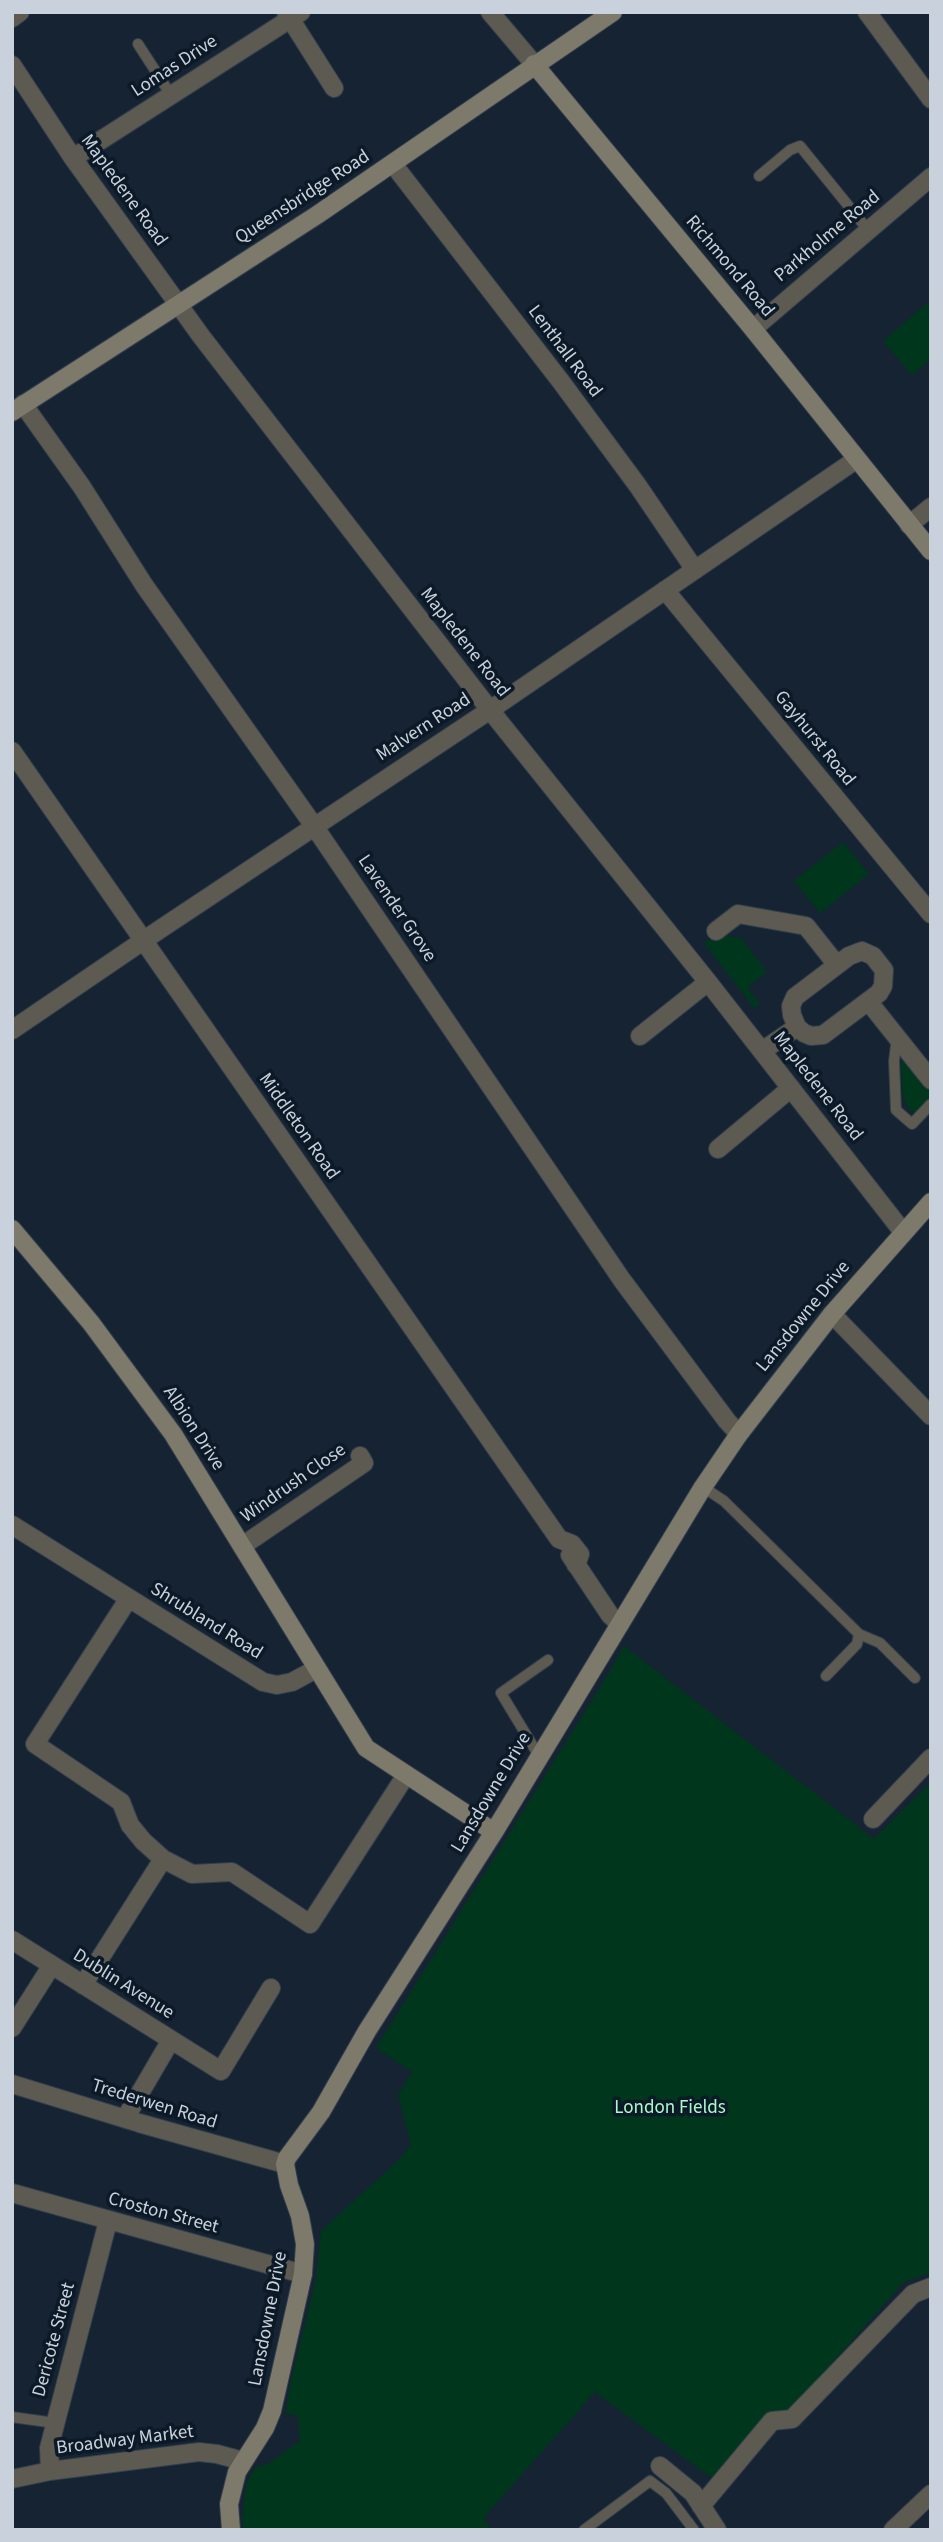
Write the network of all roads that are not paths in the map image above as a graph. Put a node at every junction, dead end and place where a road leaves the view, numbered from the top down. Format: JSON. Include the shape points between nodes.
{"nodes":[{"id":1,"x":20,"y":12,"type":"edge"},
{"id":2,"x":490,"y":12,"type":"edge"},
{"id":3,"x":613,"y":12,"type":"edge"},
{"id":4,"x":867,"y":12,"type":"edge"},
{"id":5,"x":292,"y":14,"type":"edge"},
{"id":6,"x":12,"y":18,"type":"edge"},
{"id":7,"x":138,"y":44,"type":"dead end"},
{"id":8,"x":534,"y":64,"type":"junction"},
{"id":9,"x":12,"y":65,"type":"edge"},
{"id":10,"x":334,"y":88,"type":"dead end"},
{"id":11,"x":171,"y":95,"type":"junction"},
{"id":12,"x":931,"y":99,"type":"edge"},
{"id":13,"x":73,"y":158,"type":"junction"},
{"id":14,"x":393,"y":164,"type":"junction"},
{"id":15,"x":759,"y":176,"type":"dead end"},
{"id":16,"x":931,"y":177,"type":"edge"},
{"id":17,"x":868,"y":230,"type":"junction"},
{"id":18,"x":178,"y":304,"type":"junction"},
{"id":19,"x":753,"y":329,"type":"junction"},
{"id":20,"x":17,"y":405,"type":"edge"},
{"id":21,"x":858,"y":458,"type":"junction"},
{"id":22,"x":931,"y":507,"type":"edge"},
{"id":23,"x":909,"y":525,"type":"junction"},
{"id":24,"x":931,"y":551,"type":"edge"},
{"id":25,"x":695,"y":570,"type":"junction"},
{"id":26,"x":665,"y":590,"type":"junction"},
{"id":27,"x":490,"y":710,"type":"junction"},
{"id":28,"x":12,"y":751,"type":"edge"},
{"id":29,"x":314,"y":826,"type":"junction"},
{"id":30,"x":931,"y":914,"type":"edge"},
{"id":31,"x":716,"y":931,"type":"dead end"},
{"id":32,"x":142,"y":941,"type":"junction"},
{"id":33,"x":837,"y":965,"type":"junction"},
{"id":34,"x":708,"y":982,"type":"junction"},
{"id":35,"x":868,"y":1000,"type":"junction"},
{"id":36,"x":796,"y":1027,"type":"junction"},
{"id":37,"x":12,"y":1030,"type":"edge"},
{"id":38,"x":640,"y":1036,"type":"dead end"},
{"id":39,"x":897,"y":1036,"type":"junction"},
{"id":40,"x":762,"y":1051,"type":"junction"},
{"id":41,"x":931,"y":1080,"type":"edge"},
{"id":42,"x":791,"y":1088,"type":"junction"},
{"id":43,"x":931,"y":1104,"type":"edge"},
{"id":44,"x":718,"y":1149,"type":"dead end"},
{"id":45,"x":931,"y":1202,"type":"edge"},
{"id":46,"x":12,"y":1229,"type":"edge"},
{"id":47,"x":903,"y":1232,"type":"junction"},
{"id":48,"x":832,"y":1314,"type":"junction"},
{"id":49,"x":931,"y":1416,"type":"edge"},
{"id":50,"x":739,"y":1434,"type":"junction"},
{"id":51,"x":359,"y":1456,"type":"dead end"},
{"id":52,"x":703,"y":1487,"type":"junction"},
{"id":53,"x":12,"y":1525,"type":"edge"},
{"id":54,"x":242,"y":1546,"type":"junction"},
{"id":55,"x":130,"y":1598,"type":"junction"},
{"id":56,"x":620,"y":1624,"type":"junction"},
{"id":57,"x":859,"y":1634,"type":"junction"},
{"id":58,"x":548,"y":1660,"type":"dead end"},
{"id":59,"x":316,"y":1668,"type":"junction"},
{"id":60,"x":826,"y":1676,"type":"dead end"},
{"id":61,"x":915,"y":1678,"type":"dead end"},
{"id":62,"x":539,"y":1756,"type":"junction"},
{"id":63,"x":931,"y":1759,"type":"edge"},
{"id":64,"x":406,"y":1775,"type":"junction"},
{"id":65,"x":873,"y":1819,"type":"dead end"},
{"id":66,"x":494,"y":1832,"type":"junction"},
{"id":67,"x":163,"y":1859,"type":"junction"},
{"id":68,"x":12,"y":1940,"type":"edge"},
{"id":69,"x":52,"y":1965,"type":"junction"},
{"id":70,"x":83,"y":1985,"type":"junction"},
{"id":71,"x":271,"y":1988,"type":"dead end"},
{"id":72,"x":12,"y":2028,"type":"edge"},
{"id":73,"x":171,"y":2040,"type":"junction"},
{"id":74,"x":12,"y":2084,"type":"edge"},
{"id":75,"x":126,"y":2119,"type":"junction"},
{"id":76,"x":285,"y":2164,"type":"junction"},
{"id":77,"x":12,"y":2193,"type":"edge"},
{"id":78,"x":108,"y":2221,"type":"junction"},
{"id":79,"x":303,"y":2274,"type":"junction"},
{"id":80,"x":931,"y":2287,"type":"edge"},
{"id":81,"x":12,"y":2417,"type":"edge"},
{"id":82,"x":55,"y":2423,"type":"junction"},
{"id":83,"x":243,"y":2461,"type":"junction"},
{"id":84,"x":660,"y":2466,"type":"dead end"},
{"id":85,"x":50,"y":2471,"type":"junction"},
{"id":86,"x":12,"y":2479,"type":"edge"},
{"id":87,"x":931,"y":2494,"type":"edge"},
{"id":88,"x":701,"y":2506,"type":"junction"},
{"id":89,"x":232,"y":2530,"type":"edge"},
{"id":90,"x":584,"y":2530,"type":"edge"},
{"id":91,"x":694,"y":2530,"type":"edge"},
{"id":92,"x":717,"y":2530,"type":"edge"},
{"id":93,"x":893,"y":2530,"type":"edge"}],
"edges":[{"from":1,"to":6,"type":"street"},
{"from":2,"to":8,"type":"street","name":"Richmond Road"},
{"from":3,"to":8,"type":"street","name":"Queensbridge Road"},
{"from":4,"to":12,"type":"street"},
{"from":5,"to":10,"type":"street"},
{"from":5,"to":11,"type":"street","name":"Lomas Drive"},
{"from":7,"to":11,"type":"lane"},
{"from":8,"to":14,"type":"street","name":"Queensbridge Road"},
{"from":8,"to":19,"type":"street","name":"Richmond Road"},
{"from":9,"to":13,"type":"street","name":"Mapledene Road"},
{"from":11,"to":13,"type":"street","name":"Lomas Drive"},
{"from":13,"to":18,"type":"street","name":"Mapledene Road"},
{"from":14,"to":18,"type":"street","name":"Queensbridge Road"},
{"from":14,"to":25,"type":"street","name":"Lenthall Road","via":[[638,486]]},
{"from":15,"to":17,"type":"lane","via":[[800,146]]},
{"from":16,"to":17,"type":"street","name":"Parkholme Road"},
{"from":17,"to":19,"type":"street","name":"Parkholme Road"},
{"from":18,"to":20,"type":"street","name":"Queensbridge Road"},
{"from":18,"to":27,"type":"street","name":"Mapledene Road"},
{"from":19,"to":21,"type":"street","name":"Richmond Road"},
{"from":20,"to":29,"type":"street","name":"Lavender Grove","via":[[82,487],[144,585]]},
{"from":21,"to":23,"type":"street","name":"Richmond Road"},
{"from":21,"to":25,"type":"street","name":"Malvern Road"},
{"from":22,"to":23,"type":"street"},
{"from":23,"to":24,"type":"street","name":"Richmond Road"},
{"from":25,"to":26,"type":"street","name":"Malvern Road"},
{"from":26,"to":27,"type":"street","name":"Malvern Road"},
{"from":26,"to":30,"type":"street","name":"Gayhurst Road"},
{"from":27,"to":29,"type":"street","name":"Malvern Road"},
{"from":27,"to":34,"type":"street","name":"Mapledene Road"},
{"from":28,"to":32,"type":"street","name":"Middleton Road"},
{"from":29,"to":32,"type":"street","name":"Malvern Road"},
{"from":29,"to":50,"type":"street","name":"Lavender Grove","via":[[622,1280]]},
{"from":31,"to":33,"type":"street","via":[[738,914],[806,926]]},
{"from":32,"to":37,"type":"street","name":"Malvern Road"},
{"from":32,"to":56,"type":"street","name":"Middleton Road"},
{"from":33,"to":35,"type":"street","via":[[862,951],[880,961],[883,986]]},
{"from":33,"to":36,"type":"street","via":[[795,997],[791,1006]]},
{"from":34,"to":38,"type":"street"},
{"from":34,"to":40,"type":"street","name":"Mapledene Road"},
{"from":35,"to":36,"type":"street","via":[[823,1035],[811,1036]]},
{"from":35,"to":39,"type":"street"},
{"from":36,"to":40,"type":"street"},
{"from":39,"to":41,"type":"street"},
{"from":39,"to":43,"type":"lane","via":[[896,1110],[912,1124]]},
{"from":40,"to":42,"type":"street","name":"Mapledene Road"},
{"from":42,"to":44,"type":"street"},
{"from":42,"to":47,"type":"street","name":"Mapledene Road"},
{"from":45,"to":47,"type":"street","name":"Lansdowne Drive"},
{"from":46,"to":54,"type":"street","name":"Albion Drive","via":[[135,1380]]},
{"from":47,"to":48,"type":"street","name":"Lansdowne Drive"},
{"from":48,"to":49,"type":"street"},
{"from":48,"to":50,"type":"street","name":"Lansdowne Drive"},
{"from":50,"to":52,"type":"street","name":"Lansdowne Drive"},
{"from":51,"to":54,"type":"street","name":"Windrush Close","via":[[364,1463]]},
{"from":52,"to":56,"type":"street","name":"Lansdowne Drive"},
{"from":52,"to":57,"type":"lane","via":[[724,1501]]},
{"from":53,"to":55,"type":"street","name":"Shrubland Road"},
{"from":54,"to":59,"type":"street","name":"Albion Drive"},
{"from":55,"to":59,"type":"street","name":"Shrubland Road","via":[[263,1682],[292,1682]]},
{"from":55,"to":67,"type":"street","via":[[35,1744],[121,1802],[130,1825]]},
{"from":56,"to":62,"type":"street","name":"Lansdowne Drive"},
{"from":57,"to":60,"type":"lane","via":[[857,1644]]},
{"from":57,"to":61,"type":"lane","via":[[880,1643]]},
{"from":58,"to":62,"type":"lane","via":[[501,1693]]},
{"from":59,"to":64,"type":"street","via":[[366,1748]]},
{"from":62,"to":66,"type":"street","name":"Lansdowne Drive"},
{"from":63,"to":65,"type":"street"},
{"from":64,"to":66,"type":"street"},
{"from":64,"to":67,"type":"street","via":[[310,1924],[232,1872],[192,1874]]},
{"from":66,"to":76,"type":"street","name":"Lansdowne Drive"},
{"from":67,"to":70,"type":"street"},
{"from":68,"to":69,"type":"street","name":"Dublin Avenue"},
{"from":69,"to":70,"type":"street","name":"Dublin Avenue"},
{"from":69,"to":72,"type":"street","name":"Dublin Avenue"},
{"from":70,"to":73,"type":"street","name":"Dublin Avenue"},
{"from":71,"to":73,"type":"street","name":"Dublin Avenue","via":[[221,2071]]},
{"from":73,"to":75,"type":"street","name":"Dublin Avenue"},
{"from":74,"to":75,"type":"street","name":"Trederwen Road"},
{"from":75,"to":76,"type":"street","name":"Trederwen Road"},
{"from":76,"to":79,"type":"street","name":"Lansdowne Drive","via":[[305,2244]]},
{"from":77,"to":78,"type":"street","name":"Croston Street"},
{"from":78,"to":79,"type":"street","name":"Croston Street"},
{"from":78,"to":82,"type":"street","name":"Dericote Street"},
{"from":79,"to":83,"type":"street","name":"Lansdowne Drive","via":[[272,2411]]},
{"from":80,"to":88,"type":"street","via":[[913,2294],[792,2419],[772,2421]]},
{"from":81,"to":82,"type":"lane"},
{"from":82,"to":85,"type":"street","name":"Dericote Street"},
{"from":83,"to":85,"type":"street","name":"Broadway Market","via":[[199,2452]]},
{"from":83,"to":89,"type":"street","name":"Lansdowne Drive","via":[[229,2504]]},
{"from":84,"to":88,"type":"street"},
{"from":85,"to":86,"type":"street","name":"Broadway Market"},
{"from":87,"to":93,"type":"street"},
{"from":88,"to":92,"type":"street"},
{"from":90,"to":91,"type":"lane","via":[[650,2481],[666,2493]]}]}
